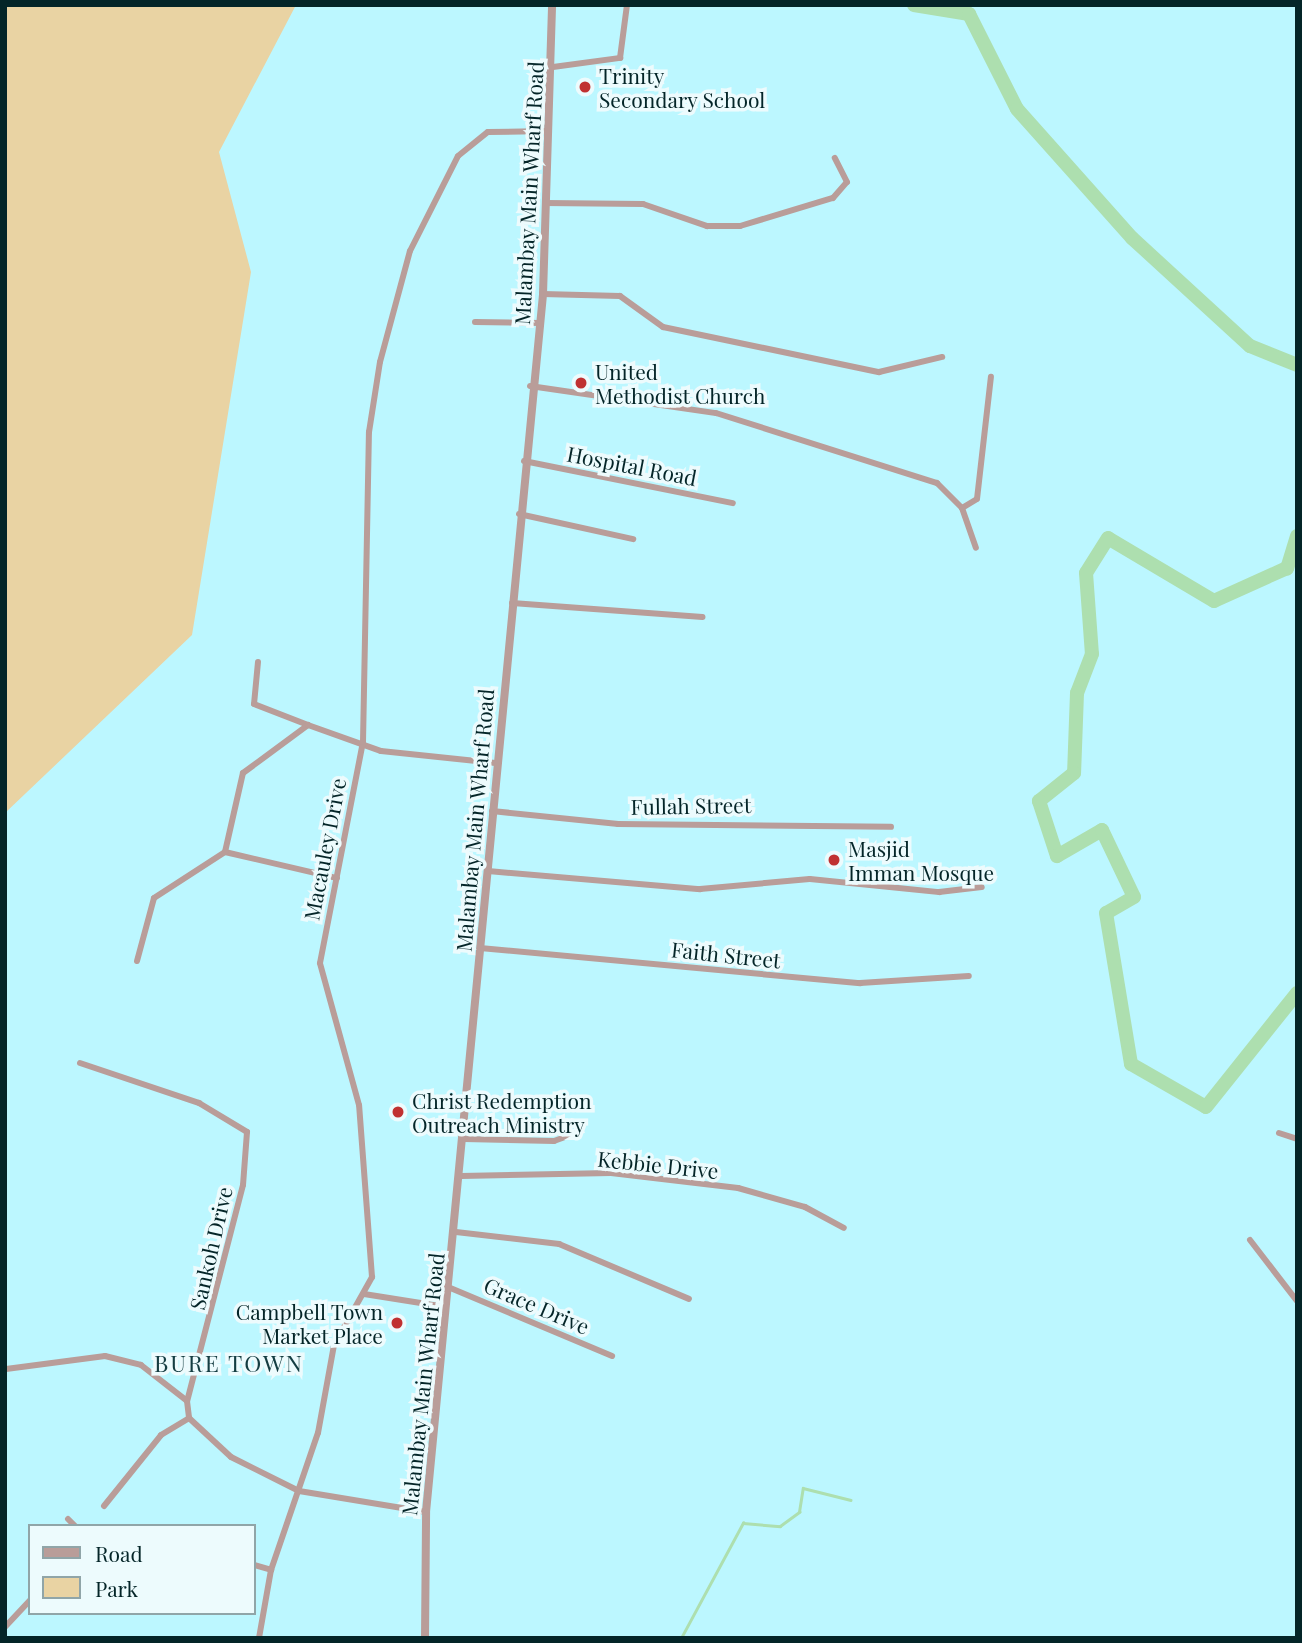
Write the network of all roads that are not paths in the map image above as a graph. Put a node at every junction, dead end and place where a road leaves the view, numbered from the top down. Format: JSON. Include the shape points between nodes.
{"nodes":[{"id":1,"x":552,"y":5,"type":"edge"},
{"id":2,"x":627,"y":5,"type":"edge"},
{"id":3,"x":553,"y":67,"type":"junction"},
{"id":4,"x":549,"y":131,"type":"junction"},
{"id":5,"x":835,"y":158,"type":"dead end"},
{"id":6,"x":545,"y":203,"type":"junction"},
{"id":7,"x":543,"y":294,"type":"junction"},
{"id":8,"x":475,"y":322,"type":"dead end"},
{"id":9,"x":539,"y":323,"type":"junction"},
{"id":10,"x":942,"y":357,"type":"dead end"},
{"id":11,"x":991,"y":377,"type":"dead end"},
{"id":12,"x":530,"y":386,"type":"junction"},
{"id":13,"x":524,"y":461,"type":"junction"},
{"id":14,"x":733,"y":503,"type":"dead end"},
{"id":15,"x":962,"y":508,"type":"junction"},
{"id":16,"x":519,"y":514,"type":"junction"},
{"id":17,"x":633,"y":538,"type":"dead end"},
{"id":18,"x":976,"y":548,"type":"dead end"},
{"id":19,"x":511,"y":603,"type":"junction"},
{"id":20,"x":702,"y":617,"type":"dead end"},
{"id":21,"x":258,"y":662,"type":"dead end"},
{"id":22,"x":308,"y":725,"type":"junction"},
{"id":23,"x":363,"y":741,"type":"junction"},
{"id":24,"x":495,"y":762,"type":"junction"},
{"id":25,"x":492,"y":811,"type":"junction"},
{"id":26,"x":891,"y":827,"type":"dead end"},
{"id":27,"x":225,"y":852,"type":"junction"},
{"id":28,"x":488,"y":871,"type":"junction"},
{"id":29,"x":337,"y":878,"type":"junction"},
{"id":30,"x":982,"y":887,"type":"dead end"},
{"id":31,"x":480,"y":948,"type":"junction"},
{"id":32,"x":137,"y":961,"type":"dead end"},
{"id":33,"x":969,"y":976,"type":"dead end"},
{"id":34,"x":79,"y":1063,"type":"dead end"},
{"id":35,"x":579,"y":1132,"type":"dead end"},
{"id":36,"x":1279,"y":1133,"type":"dead end"},
{"id":37,"x":464,"y":1139,"type":"junction"},
{"id":38,"x":1297,"y":1139,"type":"edge"},
{"id":39,"x":461,"y":1176,"type":"junction"},
{"id":40,"x":844,"y":1228,"type":"dead end"},
{"id":41,"x":456,"y":1232,"type":"junction"},
{"id":42,"x":1250,"y":1240,"type":"dead end"},
{"id":43,"x":447,"y":1287,"type":"junction"},
{"id":44,"x":364,"y":1294,"type":"junction"},
{"id":45,"x":690,"y":1299,"type":"dead end"},
{"id":46,"x":1297,"y":1301,"type":"edge"},
{"id":47,"x":446,"y":1307,"type":"junction"},
{"id":48,"x":612,"y":1356,"type":"dead end"},
{"id":49,"x":5,"y":1369,"type":"edge"},
{"id":50,"x":187,"y":1401,"type":"junction"},
{"id":51,"x":189,"y":1418,"type":"junction"},
{"id":52,"x":299,"y":1491,"type":"junction"},
{"id":53,"x":104,"y":1506,"type":"dead end"},
{"id":54,"x":426,"y":1512,"type":"junction"},
{"id":55,"x":68,"y":1519,"type":"dead end"},
{"id":56,"x":73,"y":1524,"type":"edge"},
{"id":57,"x":256,"y":1566,"type":"edge"},
{"id":58,"x":271,"y":1570,"type":"junction"},
{"id":59,"x":28,"y":1602,"type":"edge"},
{"id":60,"x":5,"y":1627,"type":"edge"},
{"id":61,"x":259,"y":1638,"type":"edge"},
{"id":62,"x":425,"y":1638,"type":"edge"}],
"edges":[{"from":1,"to":3,"type":"street","name":"Malambay Main Wharf Road"},
{"from":2,"to":3,"type":"street","via":[[620,58]]},
{"from":3,"to":4,"type":"street","name":"Malambay Main Wharf Road"},
{"from":4,"to":6,"type":"street","name":"Malambay Main Wharf Road"},
{"from":4,"to":23,"type":"street","name":"Macauley Drive","via":[[503,129],[466,148],[410,251],[370,424]]},
{"from":5,"to":6,"type":"street","via":[[847,182],[833,198],[729,228],[643,204]]},
{"from":6,"to":7,"type":"street","name":"Malambay Main Wharf Road"},
{"from":7,"to":9,"type":"street","name":"Malambay Main Wharf Road"},
{"from":7,"to":10,"type":"street","via":[[620,296],[663,327],[879,372]]},
{"from":8,"to":9,"type":"street"},
{"from":9,"to":12,"type":"street","name":"Malambay Main Wharf Road"},
{"from":11,"to":15,"type":"street","via":[[977,499]]},
{"from":12,"to":13,"type":"street","name":"Malambay Main Wharf Road"},
{"from":12,"to":15,"type":"street","via":[[716,413],[937,484]]},
{"from":13,"to":14,"type":"street","name":"Hospital Road"},
{"from":13,"to":16,"type":"street","name":"Malambay Main Wharf Road"},
{"from":15,"to":18,"type":"street"},
{"from":16,"to":17,"type":"street"},
{"from":16,"to":19,"type":"street","name":"Malambay Main Wharf Road"},
{"from":19,"to":20,"type":"street"},
{"from":19,"to":24,"type":"street","name":"Malambay Main Wharf Road"},
{"from":21,"to":22,"type":"street","via":[[254,704]]},
{"from":22,"to":23,"type":"street"},
{"from":22,"to":27,"type":"street","via":[[238,780]]},
{"from":23,"to":24,"type":"street","via":[[381,751]]},
{"from":23,"to":29,"type":"street","name":"Macauley Drive"},
{"from":24,"to":25,"type":"street","name":"Malambay Main Wharf Road"},
{"from":25,"to":26,"type":"street","name":"Fullah Street","via":[[618,824]]},
{"from":25,"to":28,"type":"street","name":"Malambay Main Wharf Road"},
{"from":27,"to":29,"type":"street"},
{"from":27,"to":32,"type":"street","via":[[159,892]]},
{"from":28,"to":30,"type":"street","via":[[700,889],[810,880],[939,892]]},
{"from":28,"to":31,"type":"street","name":"Malambay Main Wharf Road"},
{"from":29,"to":44,"type":"street","name":"Macauley Drive","via":[[320,963],[359,1105],[373,1261]]},
{"from":31,"to":33,"type":"street","name":"Faith Street","via":[[860,983]]},
{"from":31,"to":37,"type":"street","name":"Malambay Main Wharf Road"},
{"from":34,"to":50,"type":"street","name":"Sankoh Drive","via":[[199,1103],[247,1132],[227,1260]]},
{"from":35,"to":37,"type":"street","via":[[544,1142]]},
{"from":36,"to":38,"type":"street"},
{"from":37,"to":39,"type":"street","name":"Malambay Main Wharf Road"},
{"from":39,"to":40,"type":"street","name":"Kebbie Drive","via":[[611,1173],[738,1188],[805,1207]]},
{"from":39,"to":41,"type":"street","name":"Malambay Main Wharf Road"},
{"from":41,"to":43,"type":"street","name":"Malambay Main Wharf Road"},
{"from":41,"to":45,"type":"street","via":[[559,1244]]},
{"from":42,"to":46,"type":"street"},
{"from":43,"to":47,"type":"street","name":"Malambay Main Wharf Road"},
{"from":43,"to":48,"type":"street","name":"Grace Drive"},
{"from":44,"to":47,"type":"street"},
{"from":44,"to":52,"type":"street","name":"Macauley Drive","via":[[334,1345]]},
{"from":47,"to":54,"type":"street","name":"Malambay Main Wharf Road"},
{"from":49,"to":50,"type":"street","via":[[105,1356],[141,1365]]},
{"from":50,"to":51,"type":"street","name":"Sankoh Drive"},
{"from":51,"to":52,"type":"street","via":[[231,1457]]},
{"from":51,"to":53,"type":"street","via":[[161,1435]]},
{"from":52,"to":54,"type":"street"},
{"from":52,"to":58,"type":"street","name":"Macauley Drive"},
{"from":54,"to":62,"type":"street","name":"Malambay Main Wharf Road"},
{"from":55,"to":56,"type":"street"},
{"from":57,"to":58,"type":"street"},
{"from":58,"to":61,"type":"street","name":"Macauley Drive"},
{"from":59,"to":60,"type":"street"}]}
